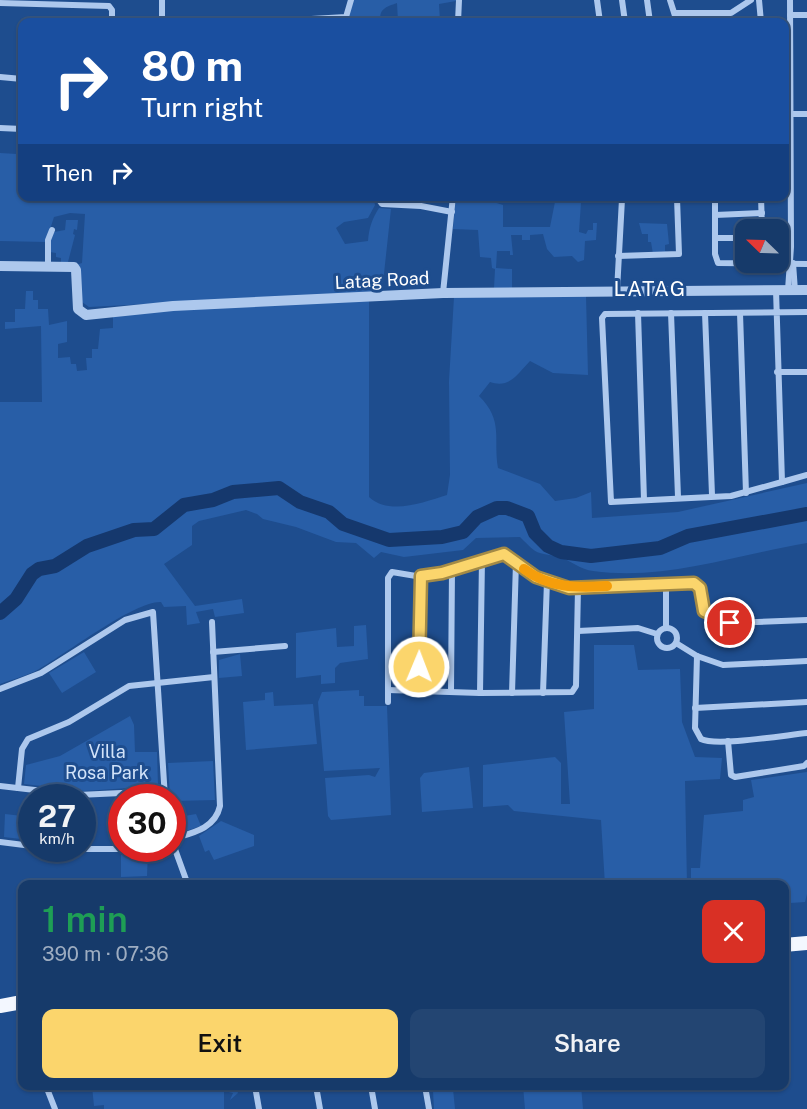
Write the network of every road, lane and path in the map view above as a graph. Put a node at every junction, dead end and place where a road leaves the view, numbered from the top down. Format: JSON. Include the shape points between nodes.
{"nodes":[{"id":1,"x":162,"y":0,"type":"edge"},
{"id":2,"x":351,"y":0,"type":"edge"},
{"id":3,"x":459,"y":0,"type":"edge"},
{"id":4,"x":597,"y":0,"type":"edge"},
{"id":5,"x":622,"y":0,"type":"edge"},
{"id":6,"x":647,"y":0,"type":"edge"},
{"id":7,"x":670,"y":0,"type":"edge"},
{"id":8,"x":751,"y":0,"type":"edge"},
{"id":9,"x":759,"y":0,"type":"edge"},
{"id":10,"x":790,"y":0,"type":"edge"},
{"id":11,"x":0,"y":3,"type":"edge"},
{"id":12,"x":675,"y":13,"type":"junction"},
{"id":13,"x":790,"y":15,"type":"junction"},
{"id":14,"x":807,"y":15,"type":"edge"},
{"id":15,"x":112,"y":18,"type":"edge"},
{"id":16,"x":162,"y":18,"type":"edge"},
{"id":17,"x":329,"y":18,"type":"edge"},
{"id":18,"x":459,"y":18,"type":"edge"},
{"id":19,"x":599,"y":18,"type":"edge"},
{"id":20,"x":624,"y":18,"type":"edge"},
{"id":21,"x":649,"y":18,"type":"edge"},
{"id":22,"x":676,"y":18,"type":"edge"},
{"id":23,"x":761,"y":18,"type":"edge"},
{"id":24,"x":789,"y":64,"type":"edge"},
{"id":25,"x":0,"y":78,"type":"edge"},
{"id":26,"x":18,"y":79,"type":"edge"},
{"id":27,"x":789,"y":114,"type":"edge"},
{"id":28,"x":807,"y":114,"type":"edge"},
{"id":29,"x":0,"y":128,"type":"edge"},
{"id":30,"x":18,"y":129,"type":"edge"},
{"id":31,"x":789,"y":161,"type":"edge"},
{"id":32,"x":380,"y":201,"type":"edge"},
{"id":33,"x":453,"y":201,"type":"edge"},
{"id":34,"x":624,"y":201,"type":"edge"},
{"id":35,"x":677,"y":201,"type":"edge"},
{"id":36,"x":715,"y":201,"type":"edge"},
{"id":37,"x":761,"y":201,"type":"edge"},
{"id":38,"x":452,"y":212,"type":"junction"},
{"id":39,"x":762,"y":213,"type":"junction"},
{"id":40,"x":715,"y":215,"type":"junction"},
{"id":41,"x":762,"y":219,"type":"edge"},
{"id":42,"x":52,"y":230,"type":"dead end"},
{"id":43,"x":715,"y":238,"type":"junction"},
{"id":44,"x":735,"y":238,"type":"edge"},
{"id":45,"x":618,"y":256,"type":"junction"},
{"id":46,"x":735,"y":263,"type":"edge"},
{"id":47,"x":791,"y":264,"type":"junction"},
{"id":48,"x":807,"y":264,"type":"edge"},
{"id":49,"x":0,"y":266,"type":"edge"},
{"id":50,"x":48,"y":266,"type":"junction"},
{"id":51,"x":776,"y":290,"type":"junction"},
{"id":52,"x":791,"y":290,"type":"junction"},
{"id":53,"x":807,"y":290,"type":"edge"},
{"id":54,"x":617,"y":291,"type":"junction"},
{"id":55,"x":443,"y":293,"type":"junction"},
{"id":56,"x":775,"y":312,"type":"junction"},
{"id":57,"x":807,"y":312,"type":"edge"},
{"id":58,"x":638,"y":313,"type":"junction"},
{"id":59,"x":671,"y":313,"type":"junction"},
{"id":60,"x":705,"y":313,"type":"junction"},
{"id":61,"x":740,"y":313,"type":"junction"},
{"id":62,"x":777,"y":372,"type":"junction"},
{"id":63,"x":807,"y":372,"type":"edge"},
{"id":64,"x":807,"y":475,"type":"edge"},
{"id":65,"x":782,"y":482,"type":"junction"},
{"id":66,"x":746,"y":493,"type":"junction"},
{"id":67,"x":712,"y":495,"type":"junction"},
{"id":68,"x":678,"y":497,"type":"junction"},
{"id":69,"x":644,"y":500,"type":"junction"},
{"id":70,"x":482,"y":559,"type":"junction"},
{"id":71,"x":516,"y":562,"type":"junction"},
{"id":72,"x":452,"y":569,"type":"junction"},
{"id":73,"x":421,"y":576,"type":"junction"},
{"id":74,"x":547,"y":581,"type":"junction"},
{"id":75,"x":666,"y":585,"type":"junction"},
{"id":76,"x":578,"y":588,"type":"junction"},
{"id":77,"x":807,"y":620,"type":"edge"},
{"id":78,"x":212,"y":622,"type":"dead end"},
{"id":79,"x":666,"y":627,"type":"junction"},
{"id":80,"x":578,"y":631,"type":"junction"},
{"id":81,"x":657,"y":634,"type":"junction"},
{"id":82,"x":676,"y":643,"type":"junction"},
{"id":83,"x":285,"y":646,"type":"dead end"},
{"id":84,"x":213,"y":652,"type":"junction"},
{"id":85,"x":697,"y":656,"type":"junction"},
{"id":86,"x":807,"y":661,"type":"edge"},
{"id":87,"x":214,"y":677,"type":"junction"},
{"id":88,"x":158,"y":681,"type":"junction"},
{"id":89,"x":0,"y":689,"type":"edge"},
{"id":90,"x":388,"y":690,"type":"junction"},
{"id":91,"x":418,"y":690,"type":"junction"},
{"id":92,"x":451,"y":691,"type":"junction"},
{"id":93,"x":480,"y":693,"type":"junction"},
{"id":94,"x":512,"y":693,"type":"junction"},
{"id":95,"x":543,"y":693,"type":"junction"},
{"id":96,"x":388,"y":702,"type":"dead end"},
{"id":97,"x":807,"y":702,"type":"edge"},
{"id":98,"x":694,"y":708,"type":"junction"},
{"id":99,"x":807,"y":733,"type":"edge"},
{"id":100,"x":728,"y":741,"type":"junction"},
{"id":101,"x":807,"y":763,"type":"edge"},
{"id":102,"x":19,"y":784,"type":"edge"},
{"id":103,"x":164,"y":784,"type":"edge"},
{"id":104,"x":0,"y":786,"type":"edge"},
{"id":105,"x":18,"y":788,"type":"edge"},
{"id":106,"x":186,"y":835,"type":"edge"},
{"id":107,"x":0,"y":842,"type":"edge"},
{"id":108,"x":18,"y":844,"type":"edge"},
{"id":109,"x":180,"y":862,"type":"edge"},
{"id":110,"x":186,"y":880,"type":"edge"},
{"id":111,"x":807,"y":943,"type":"edge"},
{"id":112,"x":789,"y":945,"type":"edge"},
{"id":113,"x":48,"y":1090,"type":"edge"},
{"id":114,"x":256,"y":1090,"type":"edge"},
{"id":115,"x":317,"y":1090,"type":"edge"},
{"id":116,"x":372,"y":1090,"type":"edge"},
{"id":117,"x":426,"y":1090,"type":"edge"},
{"id":118,"x":55,"y":1109,"type":"edge"},
{"id":119,"x":259,"y":1109,"type":"edge"},
{"id":120,"x":320,"y":1109,"type":"edge"},
{"id":121,"x":375,"y":1109,"type":"edge"},
{"id":122,"x":429,"y":1109,"type":"edge"}],
"edges":[{"from":1,"to":16,"type":"street"},
{"from":2,"to":17,"type":"street","via":[[346,17]]},
{"from":3,"to":18,"type":"street"},
{"from":4,"to":19,"type":"street"},
{"from":5,"to":20,"type":"street"},
{"from":6,"to":21,"type":"street"},
{"from":7,"to":12,"type":"street"},
{"from":8,"to":12,"type":"street","via":[[731,13]]},
{"from":9,"to":23,"type":"street"},
{"from":10,"to":13,"type":"street"},
{"from":11,"to":15,"type":"street","via":[[109,6]]},
{"from":12,"to":22,"type":"street"},
{"from":13,"to":14,"type":"street"},
{"from":13,"to":24,"type":"street"},
{"from":25,"to":26,"type":"street"},
{"from":27,"to":28,"type":"street"},
{"from":29,"to":30,"type":"street"},
{"from":31,"to":47,"type":"street"},
{"from":32,"to":38,"type":"street"},
{"from":33,"to":38,"type":"street"},
{"from":34,"to":45,"type":"street"},
{"from":35,"to":45,"type":"street","via":[[679,254]]},
{"from":36,"to":40,"type":"street"},
{"from":37,"to":39,"type":"street"},
{"from":38,"to":55,"type":"street"},
{"from":39,"to":40,"type":"street"},
{"from":39,"to":41,"type":"street"},
{"from":40,"to":43,"type":"street"},
{"from":42,"to":50,"type":"street"},
{"from":43,"to":44,"type":"street"},
{"from":43,"to":46,"type":"street","via":[[718,263]]},
{"from":45,"to":54,"type":"street"},
{"from":47,"to":48,"type":"street"},
{"from":47,"to":52,"type":"street"},
{"from":49,"to":50,"type":"street","name":"Latag Road"},
{"from":50,"to":55,"type":"street","name":"Latag Road","via":[[75,268],[78,309],[86,315],[173,306]]},
{"from":51,"to":52,"type":"street","name":"Latag Road"},
{"from":51,"to":54,"type":"street","name":"Latag Road"},
{"from":51,"to":56,"type":"street"},
{"from":52,"to":53,"type":"street","name":"Latag Road"},
{"from":54,"to":55,"type":"street","name":"Latag Road"},
{"from":56,"to":57,"type":"street"},
{"from":56,"to":61,"type":"street"},
{"from":56,"to":62,"type":"street"},
{"from":58,"to":59,"type":"street"},
{"from":58,"to":69,"type":"street"},
{"from":58,"to":69,"type":"street","via":[[607,313],[602,318],[610,500]]},
{"from":59,"to":60,"type":"street"},
{"from":59,"to":68,"type":"street"},
{"from":60,"to":61,"type":"street"},
{"from":60,"to":67,"type":"street"},
{"from":61,"to":66,"type":"street"},
{"from":62,"to":63,"type":"street"},
{"from":62,"to":65,"type":"street"},
{"from":64,"to":65,"type":"street"},
{"from":65,"to":66,"type":"street"},
{"from":66,"to":67,"type":"street"},
{"from":67,"to":68,"type":"street"},
{"from":68,"to":69,"type":"street"},
{"from":70,"to":71,"type":"street","via":[[507,554]]},
{"from":70,"to":72,"type":"street"},
{"from":70,"to":93,"type":"street"},
{"from":71,"to":74,"type":"street"},
{"from":71,"to":94,"type":"street"},
{"from":72,"to":73,"type":"street"},
{"from":72,"to":92,"type":"street"},
{"from":73,"to":90,"type":"street","via":[[395,572],[388,575]]},
{"from":73,"to":91,"type":"street"},
{"from":74,"to":76,"type":"street"},
{"from":74,"to":95,"type":"street"},
{"from":75,"to":76,"type":"street"},
{"from":75,"to":77,"type":"street","via":[[696,584],[704,611],[730,623]]},
{"from":75,"to":79,"type":"street"},
{"from":76,"to":80,"type":"street"},
{"from":78,"to":84,"type":"street"},
{"from":79,"to":81,"type":"street"},
{"from":79,"to":82,"type":"street","via":[[674,631]]},
{"from":80,"to":81,"type":"street","via":[[638,628]]},
{"from":80,"to":95,"type":"street","via":[[574,690]]},
{"from":81,"to":82,"type":"street","via":[[661,647],[667,649]]},
{"from":82,"to":85,"type":"street"},
{"from":83,"to":84,"type":"street"},
{"from":84,"to":87,"type":"street"},
{"from":85,"to":86,"type":"street","via":[[723,665]]},
{"from":85,"to":98,"type":"street"},
{"from":87,"to":88,"type":"street"},
{"from":87,"to":106,"type":"street","via":[[219,812],[211,823]]},
{"from":88,"to":89,"type":"street","via":[[156,615],[152,611],[125,620],[36,676]]},
{"from":88,"to":102,"type":"street","via":[[129,686],[69,722],[25,742]]},
{"from":88,"to":103,"type":"street"},
{"from":90,"to":91,"type":"street"},
{"from":90,"to":96,"type":"street"},
{"from":91,"to":92,"type":"street"},
{"from":92,"to":93,"type":"street"},
{"from":93,"to":94,"type":"street"},
{"from":94,"to":95,"type":"street"},
{"from":97,"to":98,"type":"street"},
{"from":98,"to":100,"type":"street","via":[[695,728],[701,740]]},
{"from":99,"to":100,"type":"street"},
{"from":100,"to":101,"type":"street","via":[[731,775],[735,777]]},
{"from":104,"to":105,"type":"street"},
{"from":107,"to":108,"type":"street"},
{"from":109,"to":110,"type":"street"},
{"from":111,"to":112,"type":"main road"},
{"from":113,"to":118,"type":"street"},
{"from":114,"to":119,"type":"street"},
{"from":115,"to":120,"type":"street"},
{"from":116,"to":121,"type":"street"},
{"from":117,"to":122,"type":"street"}]}
